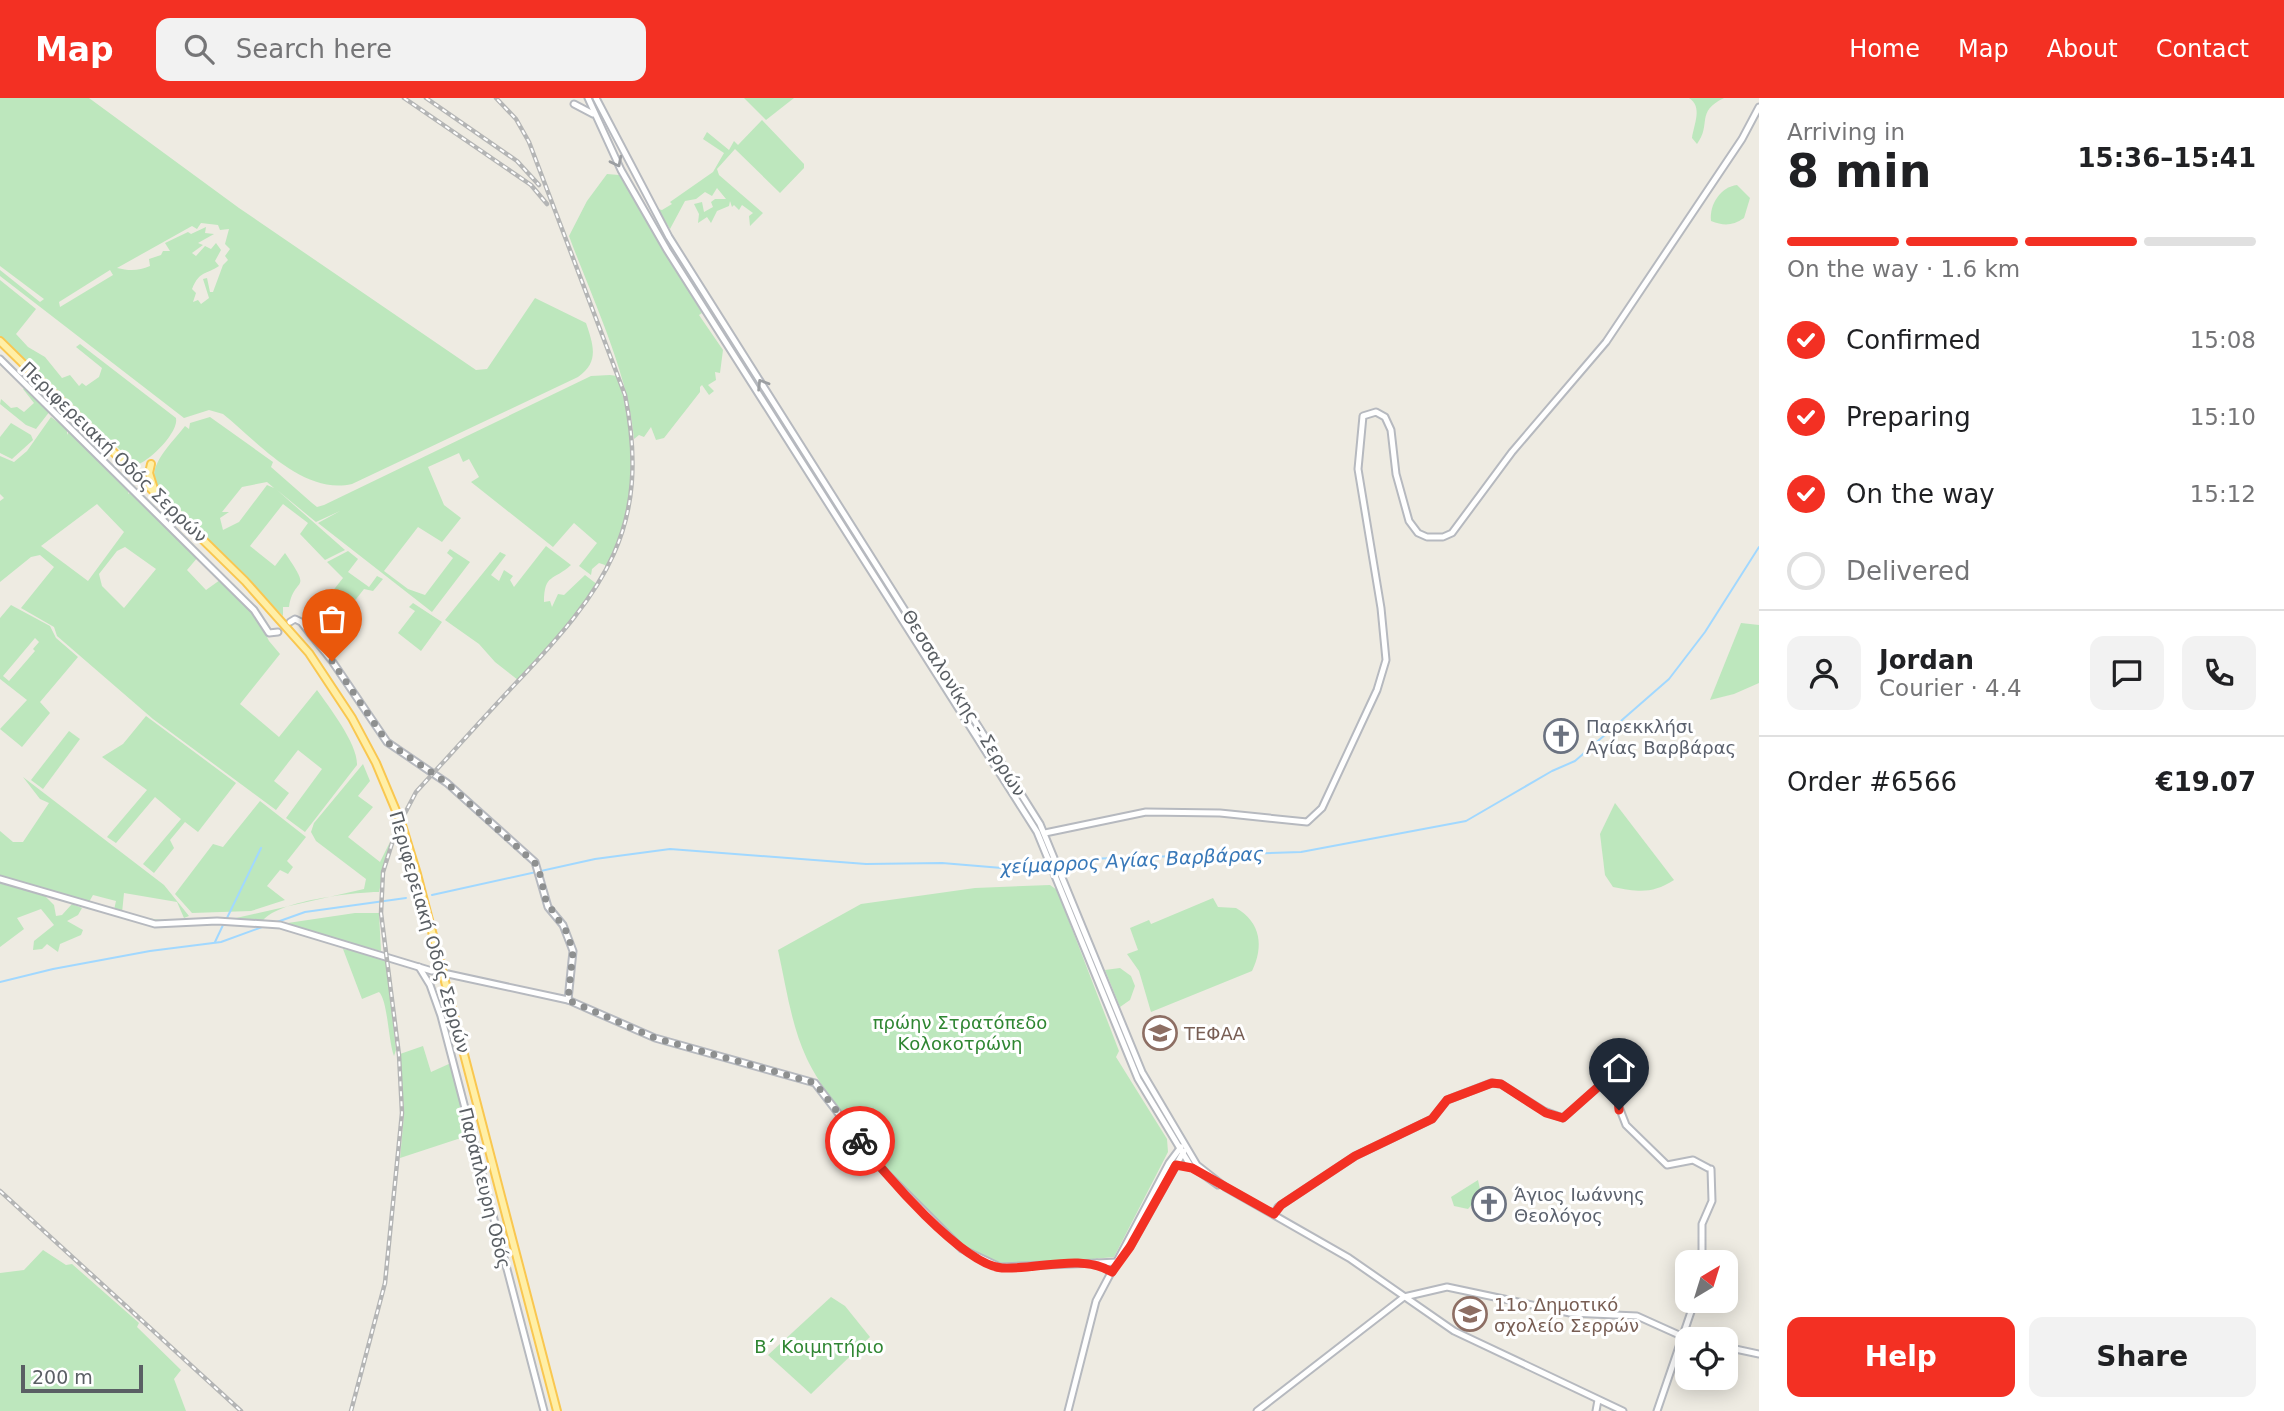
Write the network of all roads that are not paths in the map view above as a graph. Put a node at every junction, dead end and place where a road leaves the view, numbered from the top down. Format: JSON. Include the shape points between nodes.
{"nodes":[{"id":1,"x":588,"y":98,"type":"edge"},
{"id":2,"x":596,"y":98,"type":"edge"},
{"id":3,"x":574,"y":104,"type":"dead end"},
{"id":4,"x":1759,"y":107,"type":"edge"},
{"id":5,"x":595,"y":115,"type":"junction"},
{"id":6,"x":0,"y":341,"type":"edge"},
{"id":7,"x":0,"y":359,"type":"edge"},
{"id":8,"x":151,"y":464,"type":"dead end"},
{"id":9,"x":156,"y":493,"type":"junction"},
{"id":10,"x":290,"y":622,"type":"dead end"},
{"id":11,"x":278,"y":632,"type":"dead end"},
{"id":12,"x":1045,"y":833,"type":"junction"},
{"id":13,"x":1048,"y":846,"type":"junction"},
{"id":14,"x":1059,"y":874,"type":"junction"},
{"id":15,"x":0,"y":879,"type":"edge"},
{"id":16,"x":419,"y":967,"type":"junction"},
{"id":17,"x":432,"y":971,"type":"dead end"},
{"id":18,"x":448,"y":974,"type":"dead end"},
{"id":19,"x":568,"y":1000,"type":"junction"},
{"id":20,"x":1170,"y":1134,"type":"junction"},
{"id":21,"x":1183,"y":1149,"type":"junction"},
{"id":22,"x":1171,"y":1159,"type":"junction"},
{"id":23,"x":1172,"y":1168,"type":"junction"},
{"id":24,"x":1194,"y":1169,"type":"junction"},
{"id":25,"x":1225,"y":1187,"type":"junction"},
{"id":26,"x":1274,"y":1214,"type":"junction"},
{"id":27,"x":1702,"y":1250,"type":"edge"},
{"id":28,"x":1119,"y":1260,"type":"junction"},
{"id":29,"x":1097,"y":1263,"type":"junction"},
{"id":30,"x":1112,"y":1272,"type":"junction"},
{"id":31,"x":1404,"y":1297,"type":"junction"},
{"id":32,"x":1675,"y":1334,"type":"edge"},
{"id":33,"x":1738,"y":1350,"type":"edge"},
{"id":34,"x":1759,"y":1354,"type":"edge"},
{"id":35,"x":1675,"y":1356,"type":"edge"},
{"id":36,"x":1598,"y":1400,"type":"junction"},
{"id":37,"x":544,"y":1411,"type":"edge"},
{"id":38,"x":557,"y":1411,"type":"edge"},
{"id":39,"x":1068,"y":1411,"type":"edge"},
{"id":40,"x":1256,"y":1411,"type":"edge"},
{"id":41,"x":1596,"y":1411,"type":"edge"},
{"id":42,"x":1623,"y":1411,"type":"edge"},
{"id":43,"x":1657,"y":1411,"type":"edge"}],
"edges":[{"from":1,"to":5,"type":"street","name":"Θεσσαλονίκης - Σερρών"},
{"from":12,"to":2,"type":"street","name":"Θεσσαλονίκης - Σερρών","one_way":true,"via":[[696,281]]},
{"from":3,"to":5,"type":"street"},
{"from":4,"to":12,"type":"street","via":[[1606,342],[1452,533],[1435,538],[1413,528],[1401,500],[1390,425],[1376,412],[1363,416],[1358,469],[1386,660],[1377,690],[1322,808],[1313,818],[1307,822],[1220,813],[1146,812]]},
{"from":5,"to":13,"type":"street","name":"Θεσσαλονίκης - Σερρών","one_way":true,"via":[[632,189],[691,288]]},
{"from":6,"to":9,"type":"main road","name":"Περιφερειακή Οδός Σερρών"},
{"from":7,"to":11,"type":"street","via":[[254,610],[270,633]]},
{"from":8,"to":9,"type":"main road"},
{"from":9,"to":38,"type":"main road","name":"Περιφερειακή Οδός Σερρών","via":[[265,601],[309,653],[352,718],[392,797],[422,892]]},
{"from":10,"to":19,"type":"street","via":[[301,622],[387,742],[447,783],[527,852],[539,869],[548,906],[563,925],[573,951]]},
{"from":12,"to":13,"type":"street","name":"Θεσσαλονίκης - Σερρών"},
{"from":13,"to":14,"type":"street","name":"Θεσσαλονίκης - Σερρών"},
{"from":14,"to":20,"type":"street","name":"Θεσσαλονίκης - Σερρών","via":[[1130,1061]]},
{"from":14,"to":21,"type":"street","name":"Θεσσαλονίκης - Σερρών","via":[[1142,1072]]},
{"from":15,"to":16,"type":"street","via":[[155,924],[280,925]]},
{"from":16,"to":17,"type":"street"},
{"from":16,"to":37,"type":"street","name":"Παράπλευρη Οδός","via":[[441,1016]]},
{"from":18,"to":19,"type":"street"},
{"from":19,"to":29,"type":"street","via":[[644,1034],[817,1084],[888,1175],[957,1246],[988,1264],[1005,1268]]},
{"from":20,"to":21,"type":"street","name":"Θεσσαλονίκης - Σερρών"},
{"from":20,"to":22,"type":"street"},
{"from":21,"to":22,"type":"street"},
{"from":21,"to":23,"type":"street"},
{"from":21,"to":24,"type":"street"},
{"from":21,"to":25,"type":"street"},
{"from":22,"to":28,"type":"street"},
{"from":23,"to":24,"type":"street"},
{"from":23,"to":28,"type":"street"},
{"from":24,"to":25,"type":"street"},
{"from":25,"to":26,"type":"street"},
{"from":26,"to":27,"type":"street","via":[[1355,1156],[1434,1117],[1447,1100],[1492,1083],[1501,1084],[1546,1113],[1563,1118],[1616,1071],[1619,1107],[1626,1125],[1667,1165],[1693,1160],[1709,1168],[1712,1201],[1702,1224]]},
{"from":26,"to":31,"type":"street"},
{"from":28,"to":29,"type":"street"},
{"from":28,"to":30,"type":"street"},
{"from":29,"to":30,"type":"street"},
{"from":30,"to":39,"type":"street","via":[[1095,1305]]},
{"from":31,"to":32,"type":"street","via":[[1450,1287],[1570,1313],[1637,1316]]},
{"from":31,"to":36,"type":"street","via":[[1454,1331]]},
{"from":31,"to":40,"type":"street"},
{"from":33,"to":34,"type":"street"},
{"from":35,"to":43,"type":"street"},
{"from":36,"to":41,"type":"street"},
{"from":36,"to":42,"type":"street"}]}
